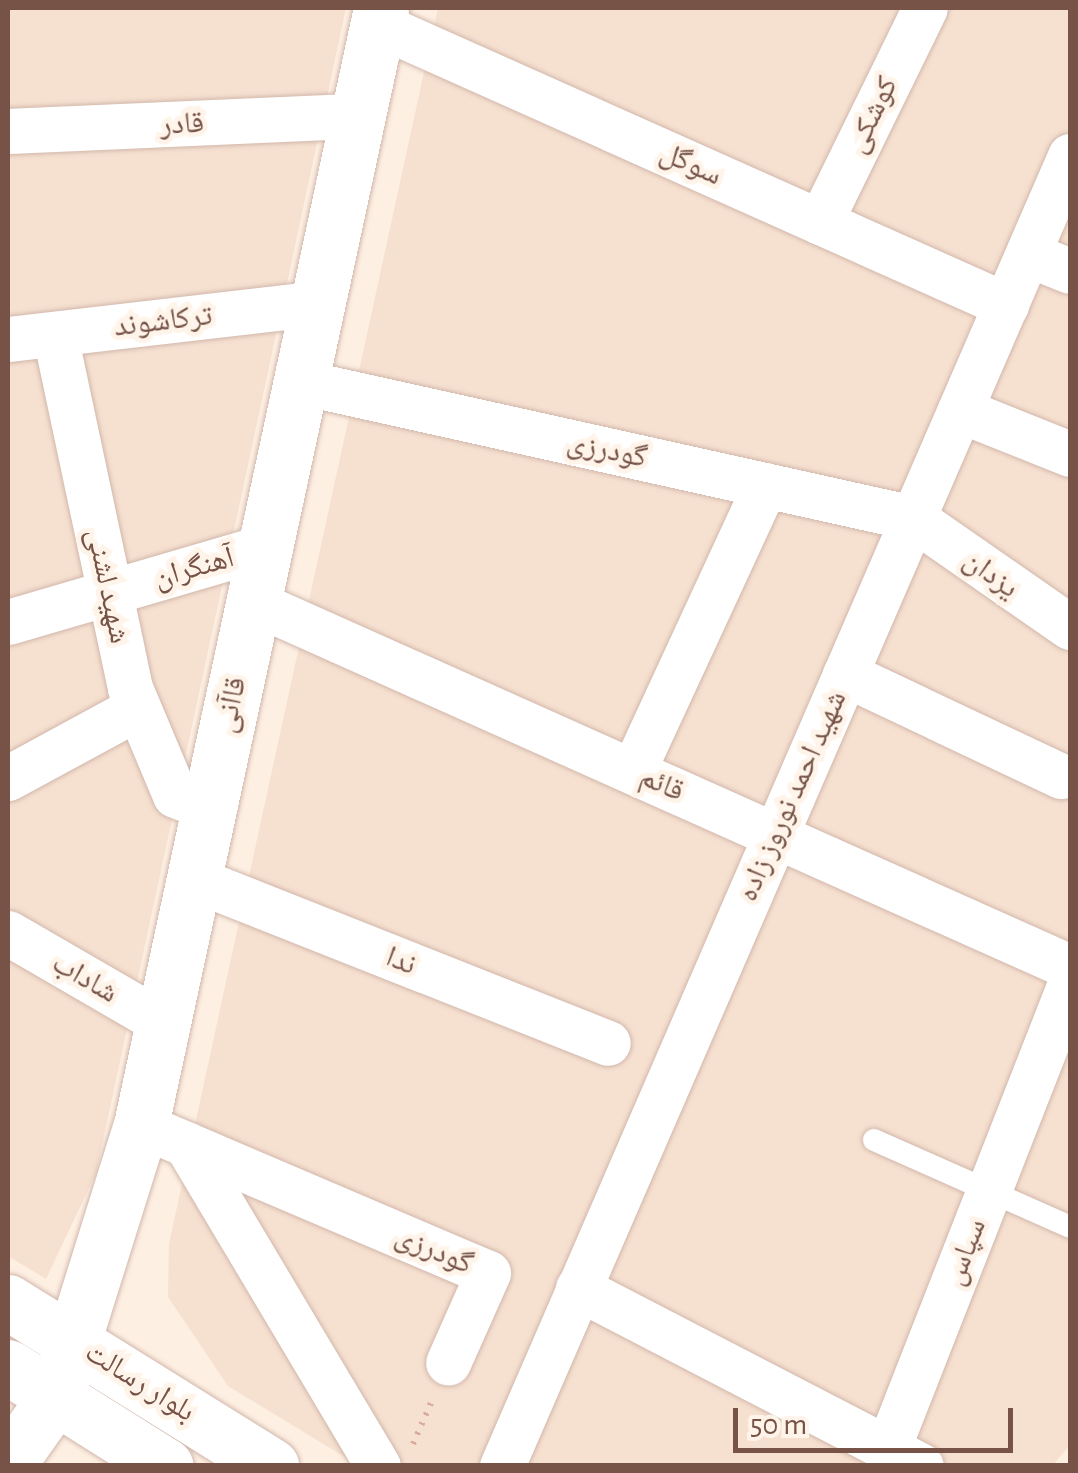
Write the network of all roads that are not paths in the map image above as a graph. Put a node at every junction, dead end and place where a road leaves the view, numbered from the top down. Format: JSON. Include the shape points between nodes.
{"nodes":[{"id":1,"x":925,"y":8,"type":"edge"},
{"id":2,"x":379,"y":16,"type":"edge"},
{"id":3,"x":358,"y":116,"type":"junction"},
{"id":4,"x":8,"y":132,"type":"edge"},
{"id":5,"x":1070,"y":156,"type":"edge"},
{"id":6,"x":820,"y":222,"type":"junction"},
{"id":7,"x":1028,"y":254,"type":"junction"},
{"id":8,"x":1070,"y":271,"type":"edge"},
{"id":9,"x":318,"y":303,"type":"junction"},
{"id":10,"x":1006,"y":305,"type":"junction"},
{"id":11,"x":55,"y":335,"type":"junction"},
{"id":12,"x":8,"y":339,"type":"edge"},
{"id":13,"x":300,"y":382,"type":"junction"},
{"id":14,"x":960,"y":410,"type":"junction"},
{"id":15,"x":1070,"y":454,"type":"edge"},
{"id":16,"x":765,"y":485,"type":"junction"},
{"id":17,"x":913,"y":518,"type":"junction"},
{"id":18,"x":265,"y":548,"type":"junction"},
{"id":19,"x":109,"y":592,"type":"junction"},
{"id":20,"x":253,"y":602,"type":"junction"},
{"id":21,"x":8,"y":622,"type":"edge"},
{"id":22,"x":1070,"y":628,"type":"edge"},
{"id":23,"x":846,"y":674,"type":"junction"},
{"id":24,"x":137,"y":708,"type":"junction"},
{"id":25,"x":632,"y":771,"type":"junction"},
{"id":26,"x":1061,"y":776,"type":"dead end"},
{"id":27,"x":8,"y":778,"type":"edge"},
{"id":28,"x":209,"y":809,"type":"junction"},
{"id":29,"x":776,"y":835,"type":"junction"},
{"id":30,"x":194,"y":880,"type":"junction"},
{"id":31,"x":8,"y":933,"type":"edge"},
{"id":32,"x":1070,"y":967,"type":"edge"},
{"id":33,"x":1070,"y":984,"type":"edge"},
{"id":34,"x":163,"y":1023,"type":"junction"},
{"id":35,"x":608,"y":1044,"type":"dead end"},
{"id":36,"x":1056,"y":1063,"type":"edge"},
{"id":37,"x":164,"y":1134,"type":"junction"},
{"id":38,"x":874,"y":1140,"type":"dead end"},
{"id":39,"x":989,"y":1191,"type":"junction"},
{"id":40,"x":1070,"y":1228,"type":"edge"},
{"id":41,"x":578,"y":1288,"type":"junction"},
{"id":42,"x":8,"y":1302,"type":"edge"},
{"id":43,"x":75,"y":1341,"type":"junction"},
{"id":44,"x":448,"y":1363,"type":"road end"},
{"id":45,"x":8,"y":1368,"type":"edge"},
{"id":46,"x":56,"y":1396,"type":"junction"},
{"id":47,"x":394,"y":1457,"type":"edge"},
{"id":48,"x":905,"y":1457,"type":"edge"},
{"id":49,"x":8,"y":1464,"type":"edge"},
{"id":50,"x":166,"y":1466,"type":"edge"},
{"id":51,"x":271,"y":1466,"type":"edge"},
{"id":52,"x":502,"y":1466,"type":"edge"}],
"edges":[{"from":1,"to":6,"type":"street","name":"کوشکی"},
{"from":2,"to":3,"type":"street","name":"قاآنی"},
{"from":2,"to":6,"type":"street","name":"سوگل"},
{"from":3,"to":4,"type":"street","name":"قادر"},
{"from":3,"to":9,"type":"street","name":"قاآنی"},
{"from":5,"to":7,"type":"street","name":"شهید احمد نوروز زاده"},
{"from":6,"to":10,"type":"street","name":"سوگل"},
{"from":7,"to":8,"type":"street"},
{"from":7,"to":10,"type":"street","name":"شهید احمد نوروز زاده"},
{"from":9,"to":11,"type":"street","name":"ترکاشوند"},
{"from":9,"to":13,"type":"street","name":"قاآنی"},
{"from":10,"to":14,"type":"street","name":"شهید احمد نوروز زاده"},
{"from":11,"to":12,"type":"street","name":"ترکاشوند"},
{"from":11,"to":19,"type":"street","name":"شهید لشنی"},
{"from":13,"to":16,"type":"street","name":"گودرزی"},
{"from":13,"to":18,"type":"street","name":"قاآنی"},
{"from":14,"to":15,"type":"street"},
{"from":14,"to":17,"type":"street","name":"شهید احمد نوروز زاده"},
{"from":16,"to":17,"type":"street","name":"گودرزی"},
{"from":16,"to":25,"type":"street"},
{"from":17,"to":22,"type":"street","name":"یزدان"},
{"from":17,"to":23,"type":"street","name":"شهید احمد نوروز زاده"},
{"from":18,"to":19,"type":"street","name":"آهنگران"},
{"from":18,"to":20,"type":"street","name":"قاآنی"},
{"from":19,"to":21,"type":"street","name":"آهنگران"},
{"from":19,"to":24,"type":"street","name":"شهید لشنی"},
{"from":20,"to":25,"type":"street","name":"قائم"},
{"from":20,"to":28,"type":"street","name":"قاآنی"},
{"from":23,"to":26,"type":"street"},
{"from":23,"to":29,"type":"street","name":"شهید احمد نوروز زاده"},
{"from":24,"to":27,"type":"street"},
{"from":24,"to":28,"type":"street","name":"شهید لشنی","via":[[176,795]]},
{"from":25,"to":29,"type":"street","name":"قائم"},
{"from":28,"to":30,"type":"street","name":"قاآنی"},
{"from":29,"to":32,"type":"street","name":"قائم"},
{"from":29,"to":41,"type":"street","name":"شهید احمد نوروز زاده"},
{"from":30,"to":34,"type":"street","name":"قاآنی"},
{"from":30,"to":35,"type":"street","name":"ندا"},
{"from":31,"to":34,"type":"street","name":"شاداب"},
{"from":33,"to":36,"type":"street","name":"سپاس"},
{"from":34,"to":37,"type":"street","name":"قاآنی"},
{"from":36,"to":39,"type":"street","name":"سپاس"},
{"from":37,"to":43,"type":"street","name":"قاآنی"},
{"from":37,"to":44,"type":"street","name":"گودرزی","via":[[488,1273]]},
{"from":37,"to":47,"type":"street"},
{"from":38,"to":39,"type":"lane"},
{"from":39,"to":40,"type":"lane"},
{"from":39,"to":48,"type":"street","name":"سپاس"},
{"from":41,"to":48,"type":"street"},
{"from":41,"to":52,"type":"street","name":"شهید احمد نوروز زاده"},
{"from":42,"to":43,"type":"street","name":"بلوار رسالت"},
{"from":43,"to":46,"type":"street","name":"قاآنی"},
{"from":43,"to":51,"type":"street","name":"بلوار رسالت"},
{"from":45,"to":46,"type":"street","name":"بلوار رسالت"},
{"from":46,"to":49,"type":"street","name":"قاآنی"},
{"from":46,"to":50,"type":"street","name":"بلوار رسالت"}]}
